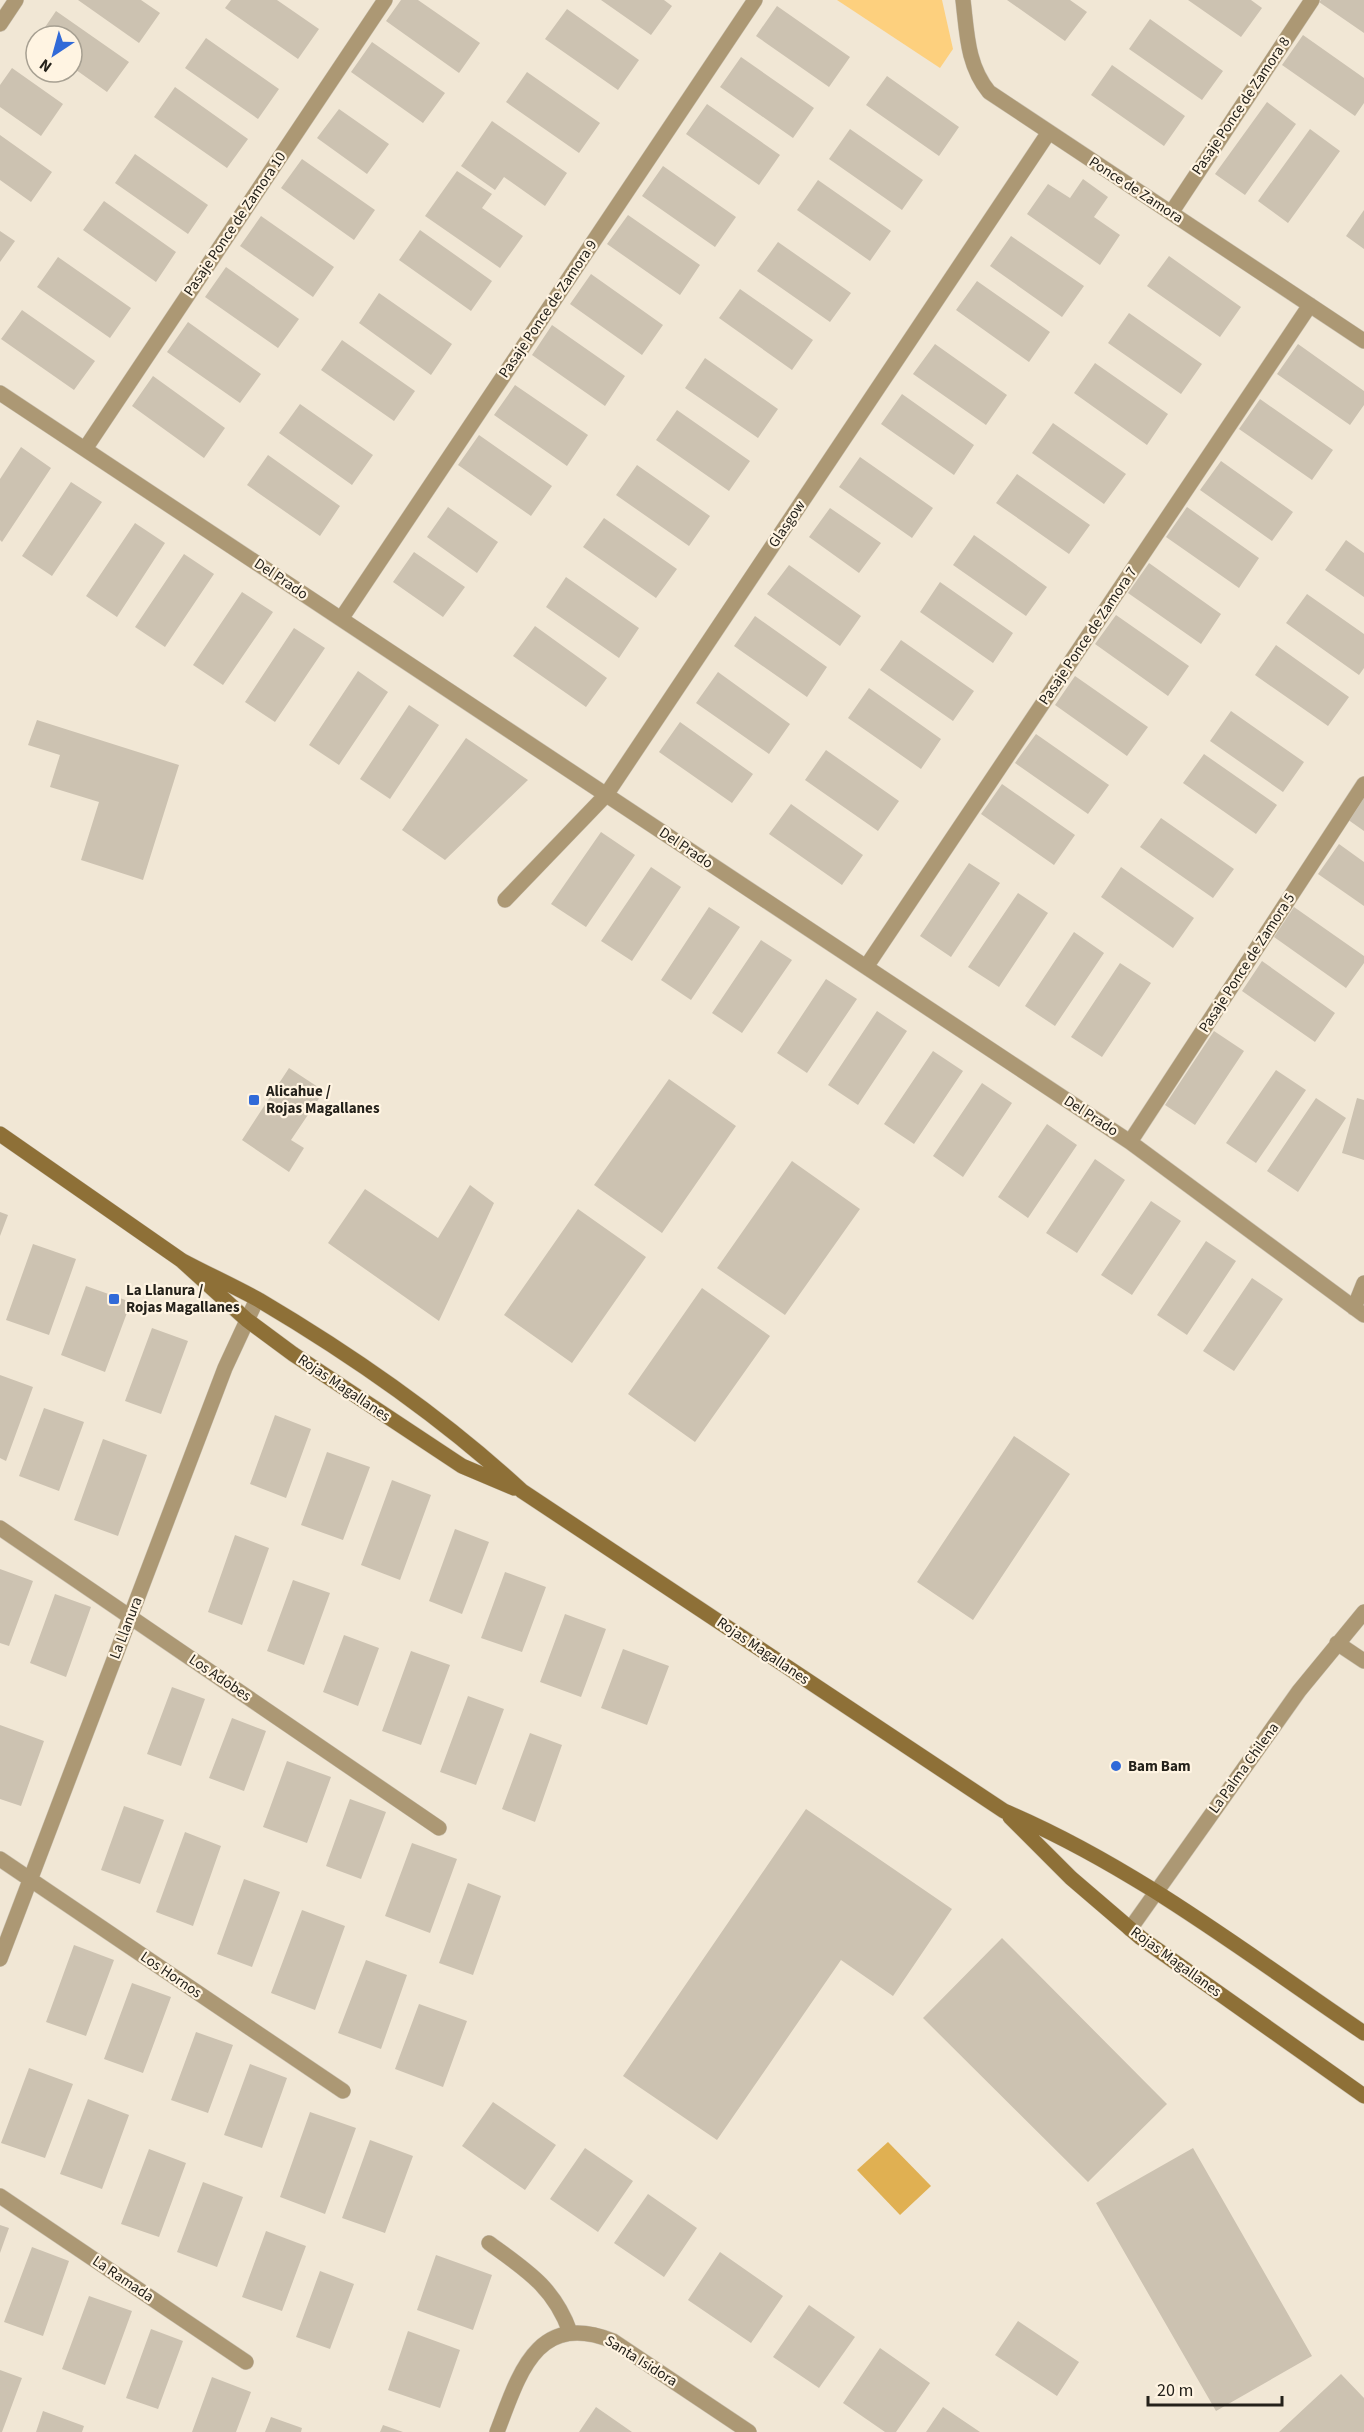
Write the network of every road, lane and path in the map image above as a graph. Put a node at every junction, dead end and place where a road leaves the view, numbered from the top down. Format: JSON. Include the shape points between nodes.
{"nodes":[{"id":1,"x":16,"y":0,"type":"edge"},
{"id":2,"x":385,"y":0,"type":"edge"},
{"id":3,"x":755,"y":0,"type":"edge"},
{"id":4,"x":963,"y":0,"type":"edge"},
{"id":5,"x":1312,"y":0,"type":"edge"},
{"id":6,"x":0,"y":24,"type":"edge"},
{"id":7,"x":1049,"y":132,"type":"junction"},
{"id":8,"x":1171,"y":213,"type":"junction"},
{"id":9,"x":1310,"y":305,"type":"junction"},
{"id":10,"x":1364,"y":341,"type":"edge"},
{"id":11,"x":0,"y":393,"type":"edge"},
{"id":12,"x":84,"y":449,"type":"junction"},
{"id":13,"x":341,"y":619,"type":"junction"},
{"id":14,"x":1364,"y":784,"type":"edge"},
{"id":15,"x":606,"y":795,"type":"junction"},
{"id":16,"x":505,"y":900,"type":"dead end"},
{"id":17,"x":866,"y":967,"type":"junction"},
{"id":18,"x":0,"y":1134,"type":"edge"},
{"id":19,"x":1130,"y":1142,"type":"junction"},
{"id":20,"x":181,"y":1260,"type":"junction"},
{"id":21,"x":1364,"y":1284,"type":"edge"},
{"id":22,"x":257,"y":1299,"type":"junction"},
{"id":23,"x":1359,"y":1311,"type":"edge"},
{"id":24,"x":247,"y":1320,"type":"junction"},
{"id":25,"x":522,"y":1491,"type":"junction"},
{"id":26,"x":0,"y":1528,"type":"edge"},
{"id":27,"x":1364,"y":1612,"type":"edge"},
{"id":28,"x":130,"y":1617,"type":"junction"},
{"id":29,"x":1337,"y":1643,"type":"junction"},
{"id":30,"x":1364,"y":1661,"type":"edge"},
{"id":31,"x":1004,"y":1811,"type":"junction"},
{"id":32,"x":439,"y":1828,"type":"dead end"},
{"id":33,"x":0,"y":1859,"type":"edge"},
{"id":34,"x":30,"y":1880,"type":"junction"},
{"id":35,"x":1155,"y":1892,"type":"junction"},
{"id":36,"x":1130,"y":1929,"type":"junction"},
{"id":37,"x":0,"y":1959,"type":"edge"},
{"id":38,"x":1364,"y":2033,"type":"edge"},
{"id":39,"x":343,"y":2091,"type":"dead end"},
{"id":40,"x":1364,"y":2096,"type":"edge"},
{"id":41,"x":0,"y":2196,"type":"edge"},
{"id":42,"x":489,"y":2243,"type":"dead end"},
{"id":43,"x":570,"y":2332,"type":"junction"},
{"id":44,"x":246,"y":2362,"type":"dead end"},
{"id":45,"x":497,"y":2432,"type":"edge"},
{"id":46,"x":749,"y":2432,"type":"edge"}],
"edges":[{"from":1,"to":6,"type":"street"},
{"from":2,"to":12,"type":"street","name":"Pasaje Ponce de Zamora 10"},
{"from":3,"to":13,"type":"street","name":"Pasaje Ponce de Zamora 9"},
{"from":4,"to":7,"type":"street","name":"Ponce de Zamora","via":[[968,47],[980,80],[989,92]]},
{"from":5,"to":8,"type":"street","name":"Pasaje Ponce de Zamora 8"},
{"from":7,"to":8,"type":"street","name":"Ponce de Zamora"},
{"from":7,"to":15,"type":"street","name":"Glasgow"},
{"from":8,"to":9,"type":"street","name":"Ponce de Zamora"},
{"from":9,"to":10,"type":"street","name":"Ponce de Zamora"},
{"from":9,"to":17,"type":"street","name":"Pasaje Ponce de Zamora 7"},
{"from":11,"to":12,"type":"street","name":"Del Prado"},
{"from":12,"to":13,"type":"street","name":"Del Prado"},
{"from":13,"to":15,"type":"street","name":"Del Prado"},
{"from":14,"to":19,"type":"street","name":"Pasaje Ponce de Zamora 5"},
{"from":15,"to":16,"type":"street","name":"Glasgow"},
{"from":15,"to":17,"type":"street","name":"Del Prado"},
{"from":17,"to":19,"type":"street","name":"Del Prado"},
{"from":18,"to":20,"type":"street","name":"Rojas Magallanes"},
{"from":19,"to":23,"type":"street","name":"Del Prado"},
{"from":20,"to":22,"type":"street","name":"Rojas Magallanes"},
{"from":20,"to":24,"type":"street","name":"Rojas Magallanes"},
{"from":21,"to":23,"type":"street"},
{"from":22,"to":24,"type":"street","name":"La Llanura"},
{"from":22,"to":25,"type":"street","name":"Rojas Magallanes","via":[[434,1416]]},
{"from":24,"to":25,"type":"street","name":"Rojas Magallanes","via":[[420,1440],[462,1466]]},
{"from":24,"to":28,"type":"street","name":"La Llanura"},
{"from":25,"to":31,"type":"street","name":"Rojas Magallanes"},
{"from":26,"to":28,"type":"street","name":"Los Adobes"},
{"from":27,"to":29,"type":"street","name":"La Palma Chilena"},
{"from":28,"to":32,"type":"street","name":"Los Adobes"},
{"from":28,"to":34,"type":"street","name":"La Llanura"},
{"from":29,"to":30,"type":"street"},
{"from":29,"to":35,"type":"street","name":"La Palma Chilena"},
{"from":31,"to":35,"type":"street","name":"Rojas Magallanes","via":[[1080,1846]]},
{"from":31,"to":36,"type":"street","name":"Rojas Magallanes","via":[[1071,1878]]},
{"from":33,"to":34,"type":"street","name":"Los Hornos"},
{"from":34,"to":37,"type":"street","name":"La Llanura"},
{"from":34,"to":39,"type":"street","name":"Los Hornos"},
{"from":35,"to":36,"type":"street","name":"La Palma Chilena"},
{"from":35,"to":38,"type":"street","name":"Rojas Magallanes"},
{"from":36,"to":40,"type":"street","name":"Rojas Magallanes"},
{"from":41,"to":44,"type":"street","name":"La Ramada"},
{"from":42,"to":43,"type":"street","via":[[546,2287],[558,2303]]},
{"from":43,"to":45,"type":"street","via":[[554,2338],[525,2364]]},
{"from":43,"to":46,"type":"street","name":"Santa Isidora","via":[[599,2335],[613,2341]]}]}
